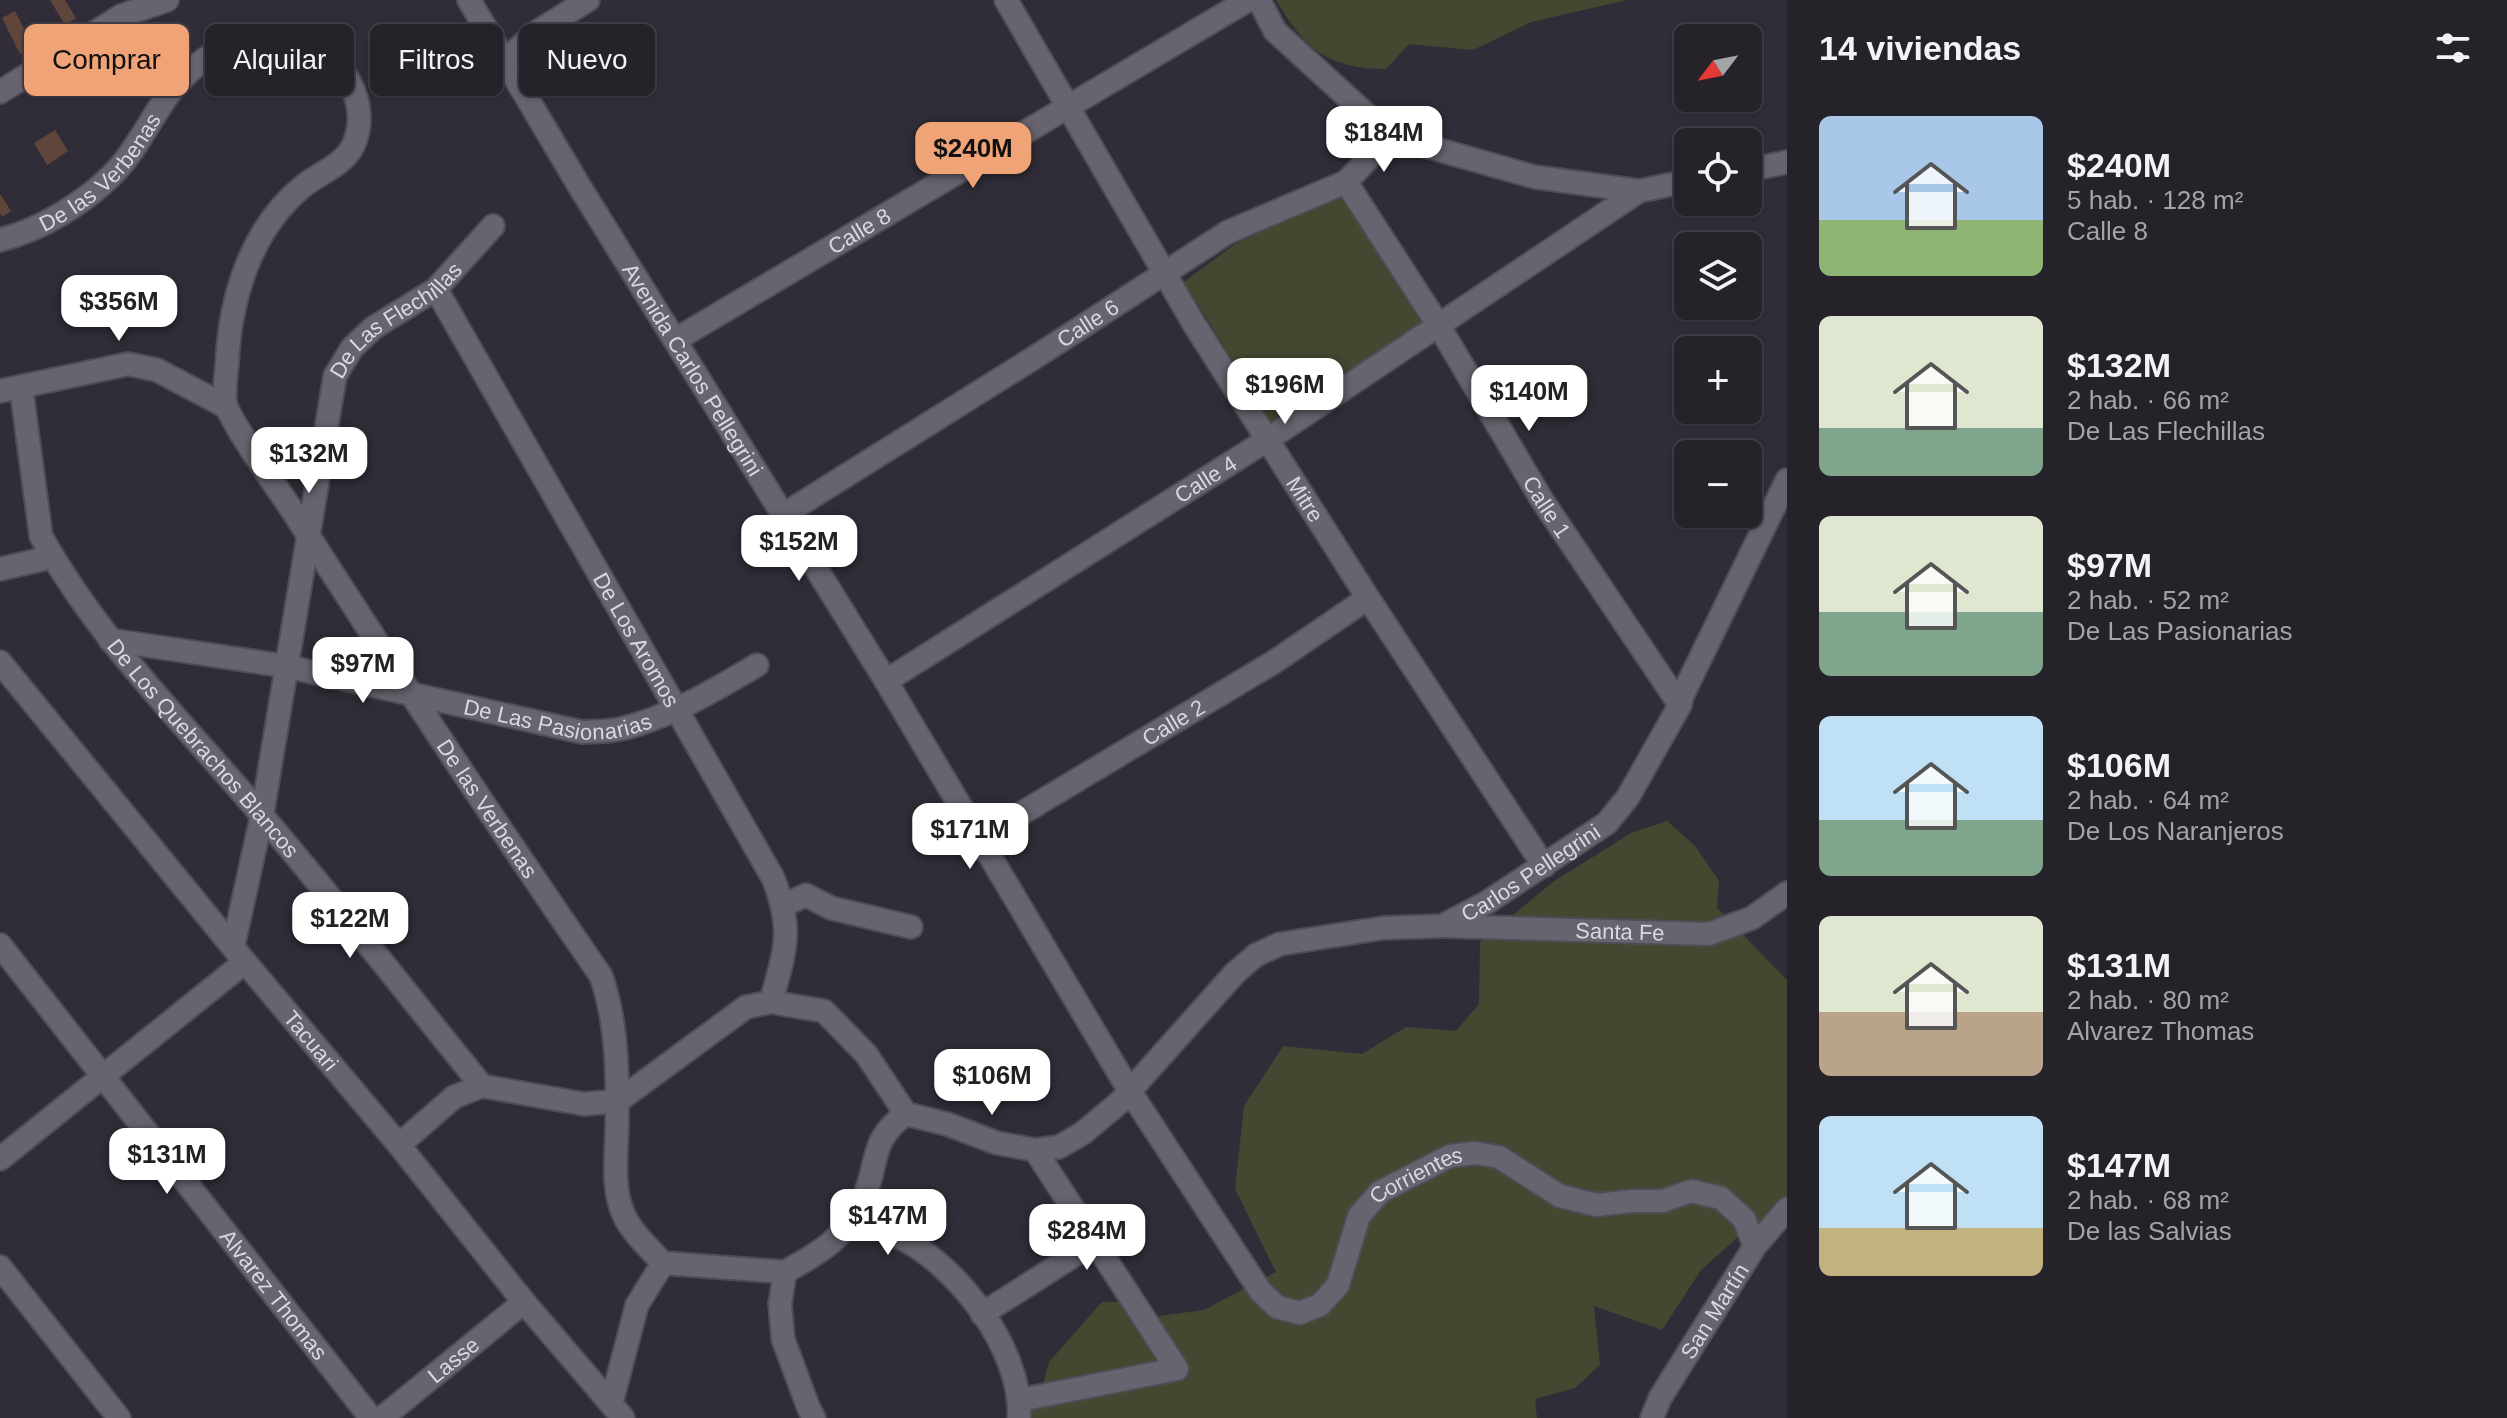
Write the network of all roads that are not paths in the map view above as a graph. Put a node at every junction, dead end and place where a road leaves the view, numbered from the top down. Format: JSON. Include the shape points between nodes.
{"nodes":[{"id":1,"x":167,"y":0,"type":"edge"},
{"id":2,"x":469,"y":0,"type":"edge"},
{"id":3,"x":588,"y":0,"type":"edge"},
{"id":4,"x":1006,"y":0,"type":"edge"},
{"id":5,"x":1248,"y":0,"type":"edge"},
{"id":6,"x":1259,"y":0,"type":"edge"},
{"id":7,"x":507,"y":60,"type":"junction"},
{"id":8,"x":0,"y":92,"type":"edge"},
{"id":9,"x":1068,"y":107,"type":"junction"},
{"id":10,"x":1390,"y":136,"type":"junction"},
{"id":11,"x":1787,"y":162,"type":"edge"},
{"id":12,"x":1762,"y":167,"type":"edge"},
{"id":13,"x":1346,"y":182,"type":"junction"},
{"id":14,"x":1674,"y":184,"type":"edge"},
{"id":15,"x":1639,"y":191,"type":"junction"},
{"id":16,"x":493,"y":226,"type":"dead end"},
{"id":17,"x":0,"y":240,"type":"edge"},
{"id":18,"x":1166,"y":274,"type":"junction"},
{"id":19,"x":436,"y":289,"type":"junction"},
{"id":20,"x":1439,"y":326,"type":"junction"},
{"id":21,"x":675,"y":340,"type":"junction"},
{"id":22,"x":10,"y":389,"type":"edge"},
{"id":23,"x":225,"y":406,"type":"junction"},
{"id":24,"x":1267,"y":440,"type":"junction"},
{"id":25,"x":1787,"y":480,"type":"edge"},
{"id":26,"x":783,"y":515,"type":"junction"},
{"id":27,"x":308,"y":535,"type":"junction"},
{"id":28,"x":52,"y":557,"type":"junction"},
{"id":29,"x":0,"y":569,"type":"edge"},
{"id":30,"x":1368,"y":598,"type":"junction"},
{"id":31,"x":110,"y":640,"type":"junction"},
{"id":32,"x":0,"y":662,"type":"edge"},
{"id":33,"x":757,"y":665,"type":"dead end"},
{"id":34,"x":285,"y":666,"type":"junction"},
{"id":35,"x":886,"y":681,"type":"junction"},
{"id":36,"x":408,"y":691,"type":"junction"},
{"id":37,"x":1680,"y":705,"type":"junction"},
{"id":38,"x":674,"y":709,"type":"junction"},
{"id":39,"x":262,"y":815,"type":"junction"},
{"id":40,"x":985,"y":851,"type":"junction"},
{"id":41,"x":1544,"y":866,"type":"junction"},
{"id":42,"x":1787,"y":893,"type":"edge"},
{"id":43,"x":784,"y":905,"type":"junction"},
{"id":44,"x":1442,"y":926,"type":"junction"},
{"id":45,"x":911,"y":927,"type":"dead end"},
{"id":46,"x":0,"y":945,"type":"edge"},
{"id":47,"x":239,"y":954,"type":"junction"},
{"id":48,"x":771,"y":1002,"type":"junction"},
{"id":49,"x":102,"y":1077,"type":"junction"},
{"id":50,"x":482,"y":1086,"type":"junction"},
{"id":51,"x":1129,"y":1090,"type":"junction"},
{"id":52,"x":618,"y":1101,"type":"junction"},
{"id":53,"x":906,"y":1114,"type":"junction"},
{"id":54,"x":399,"y":1145,"type":"junction"},
{"id":55,"x":1035,"y":1150,"type":"junction"},
{"id":56,"x":0,"y":1159,"type":"edge"},
{"id":57,"x":1787,"y":1209,"type":"edge"},
{"id":58,"x":847,"y":1226,"type":"junction"},
{"id":59,"x":1095,"y":1242,"type":"junction"},
{"id":60,"x":1755,"y":1246,"type":"junction"},
{"id":61,"x":663,"y":1263,"type":"junction"},
{"id":62,"x":0,"y":1267,"type":"edge"},
{"id":63,"x":785,"y":1272,"type":"junction"},
{"id":64,"x":524,"y":1302,"type":"junction"},
{"id":65,"x":982,"y":1314,"type":"junction"},
{"id":66,"x":1019,"y":1409,"type":"edge"},
{"id":67,"x":617,"y":1411,"type":"edge"},
{"id":68,"x":119,"y":1418,"type":"edge"},
{"id":69,"x":371,"y":1418,"type":"edge"},
{"id":70,"x":382,"y":1418,"type":"edge"},
{"id":71,"x":814,"y":1418,"type":"edge"},
{"id":72,"x":1652,"y":1418,"type":"edge"}],
"edges":[{"from":1,"to":8,"type":"street","via":[[121,16]]},
{"from":2,"to":7,"type":"street","name":"Avenida Carlos Pellegrini"},
{"from":3,"to":7,"type":"street","via":[[532,35]]},
{"from":4,"to":9,"type":"street","name":"Mitre"},
{"from":5,"to":9,"type":"street","name":"Calle 8"},
{"from":6,"to":10,"type":"street","via":[[1275,31]]},
{"from":7,"to":21,"type":"street","name":"Avenida Carlos Pellegrini"},
{"from":9,"to":18,"type":"street","name":"Mitre"},
{"from":9,"to":21,"type":"street","name":"Calle 8"},
{"from":10,"to":13,"type":"street","name":"Calle 6"},
{"from":10,"to":15,"type":"street","via":[[1535,177]]},
{"from":11,"to":12,"type":"street"},
{"from":13,"to":18,"type":"street","name":"Calle 6","via":[[1228,232]]},
{"from":13,"to":20,"type":"street","name":"Calle 1"},
{"from":14,"to":15,"type":"street"},
{"from":15,"to":20,"type":"street","name":"Calle 4"},
{"from":16,"to":19,"type":"street","name":"De Las Flechillas"},
{"from":17,"to":23,"type":"street","name":"De las Verbenas","via":[[25,234],[91,194],[117,170],[171,92],[196,66],[226,47],[252,36],[281,36],[319,51],[348,78],[361,115],[353,147],[301,188],[256,244],[239,283],[228,331]]},
{"from":18,"to":24,"type":"street","name":"Mitre"},
{"from":18,"to":26,"type":"street","name":"Calle 6"},
{"from":19,"to":27,"type":"street","name":"De Las Flechillas","via":[[373,328],[352,348],[335,376]]},
{"from":19,"to":38,"type":"street","name":"De Los Aromos"},
{"from":20,"to":24,"type":"street","name":"Calle 4"},
{"from":20,"to":37,"type":"street","name":"Calle 1","via":[[1542,500]]},
{"from":21,"to":26,"type":"street","name":"Avenida Carlos Pellegrini"},
{"from":22,"to":23,"type":"street","via":[[128,364],[157,370]]},
{"from":22,"to":28,"type":"street","name":"De Los Quebrachos Blancos","via":[[41,536]]},
{"from":23,"to":27,"type":"street","name":"De las Verbenas"},
{"from":24,"to":30,"type":"street","name":"Mitre"},
{"from":24,"to":35,"type":"street","name":"Calle 4"},
{"from":25,"to":37,"type":"street","name":"Carlos Pellegrini"},
{"from":26,"to":35,"type":"street","name":"Avenida Carlos Pellegrini"},
{"from":27,"to":34,"type":"street","name":"De Las Flechillas"},
{"from":27,"to":36,"type":"street","name":"De las Verbenas"},
{"from":28,"to":29,"type":"street"},
{"from":28,"to":31,"type":"street","name":"De Los Quebrachos Blancos"},
{"from":30,"to":40,"type":"street","name":"Calle 2","via":[[1274,662],[1012,819]]},
{"from":30,"to":41,"type":"street","name":"Mitre"},
{"from":31,"to":34,"type":"street","name":"De Las Pasionarias"},
{"from":31,"to":39,"type":"street","name":"De Los Quebrachos Blancos"},
{"from":32,"to":47,"type":"street","name":"Tacuari"},
{"from":33,"to":38,"type":"street","name":"De Las Pasionarias"},
{"from":34,"to":36,"type":"street","name":"De Las Pasionarias"},
{"from":34,"to":39,"type":"street","name":"De Las Flechillas"},
{"from":35,"to":40,"type":"street","name":"Avenida Carlos Pellegrini"},
{"from":36,"to":38,"type":"street","name":"De Las Pasionarias","via":[[582,732],[617,730]]},
{"from":36,"to":52,"type":"street","name":"De las Verbenas","via":[[601,976],[611,1004]]},
{"from":37,"to":41,"type":"street","name":"Carlos Pellegrini","via":[[1628,797],[1607,823]]},
{"from":38,"to":43,"type":"street","name":"De Los Aromos","via":[[745,827]]},
{"from":39,"to":47,"type":"street","name":"De Las Flechillas"},
{"from":39,"to":50,"type":"street","name":"De Los Quebrachos Blancos"},
{"from":40,"to":51,"type":"street","name":"Avenida Carlos Pellegrini"},
{"from":41,"to":44,"type":"street","name":"Carlos Pellegrini"},
{"from":42,"to":44,"type":"street","name":"Santa Fe","via":[[1752,918],[1709,934]]},
{"from":43,"to":45,"type":"street","via":[[806,895],[831,908]]},
{"from":43,"to":48,"type":"street","name":"De Los Aromos","via":[[786,945]]},
{"from":44,"to":51,"type":"street","name":"Carlos Pellegrini","via":[[1369,930],[1280,944],[1256,955]]},
{"from":46,"to":49,"type":"street","name":"Alvarez Thomas"},
{"from":47,"to":49,"type":"street"},
{"from":47,"to":54,"type":"street","name":"Tacuari"},
{"from":48,"to":52,"type":"street","via":[[746,1007]]},
{"from":48,"to":53,"type":"street","via":[[824,1011],[866,1054]]},
{"from":49,"to":56,"type":"street"},
{"from":49,"to":69,"type":"street","name":"Alvarez Thomas"},
{"from":50,"to":52,"type":"street","via":[[584,1104]]},
{"from":50,"to":54,"type":"street","via":[[454,1097]]},
{"from":51,"to":55,"type":"street","name":"Carlos Pellegrini","via":[[1083,1133],[1059,1147]]},
{"from":51,"to":60,"type":"street","name":"Corrientes","via":[[1261,1292],[1277,1307],[1300,1313],[1320,1305],[1338,1285],[1359,1216],[1380,1192],[1450,1156],[1499,1157],[1560,1196],[1597,1205],[1663,1201],[1691,1191],[1721,1198],[1744,1219]]},
{"from":52,"to":61,"type":"street","name":"De las Verbenas","via":[[616,1188],[624,1216]]},
{"from":53,"to":55,"type":"street"},
{"from":53,"to":58,"type":"street","via":[[888,1126],[864,1198]]},
{"from":54,"to":64,"type":"street","name":"Tacuari"},
{"from":55,"to":59,"type":"street"},
{"from":57,"to":60,"type":"street","name":"San Martín"},
{"from":58,"to":63,"type":"street","via":[[829,1246]]},
{"from":58,"to":65,"type":"street","via":[[873,1225],[908,1241],[967,1292]]},
{"from":59,"to":65,"type":"street"},
{"from":59,"to":66,"type":"street","via":[[1177,1369]]},
{"from":60,"to":72,"type":"street","name":"San Martín"},
{"from":61,"to":63,"type":"street"},
{"from":61,"to":67,"type":"street","via":[[637,1305]]},
{"from":62,"to":68,"type":"street"},
{"from":63,"to":71,"type":"street","via":[[780,1304],[783,1339]]},
{"from":64,"to":67,"type":"street","name":"Tacuari"},
{"from":64,"to":70,"type":"street","name":"Lasse"},
{"from":65,"to":66,"type":"street","via":[[1001,1342]]}]}
